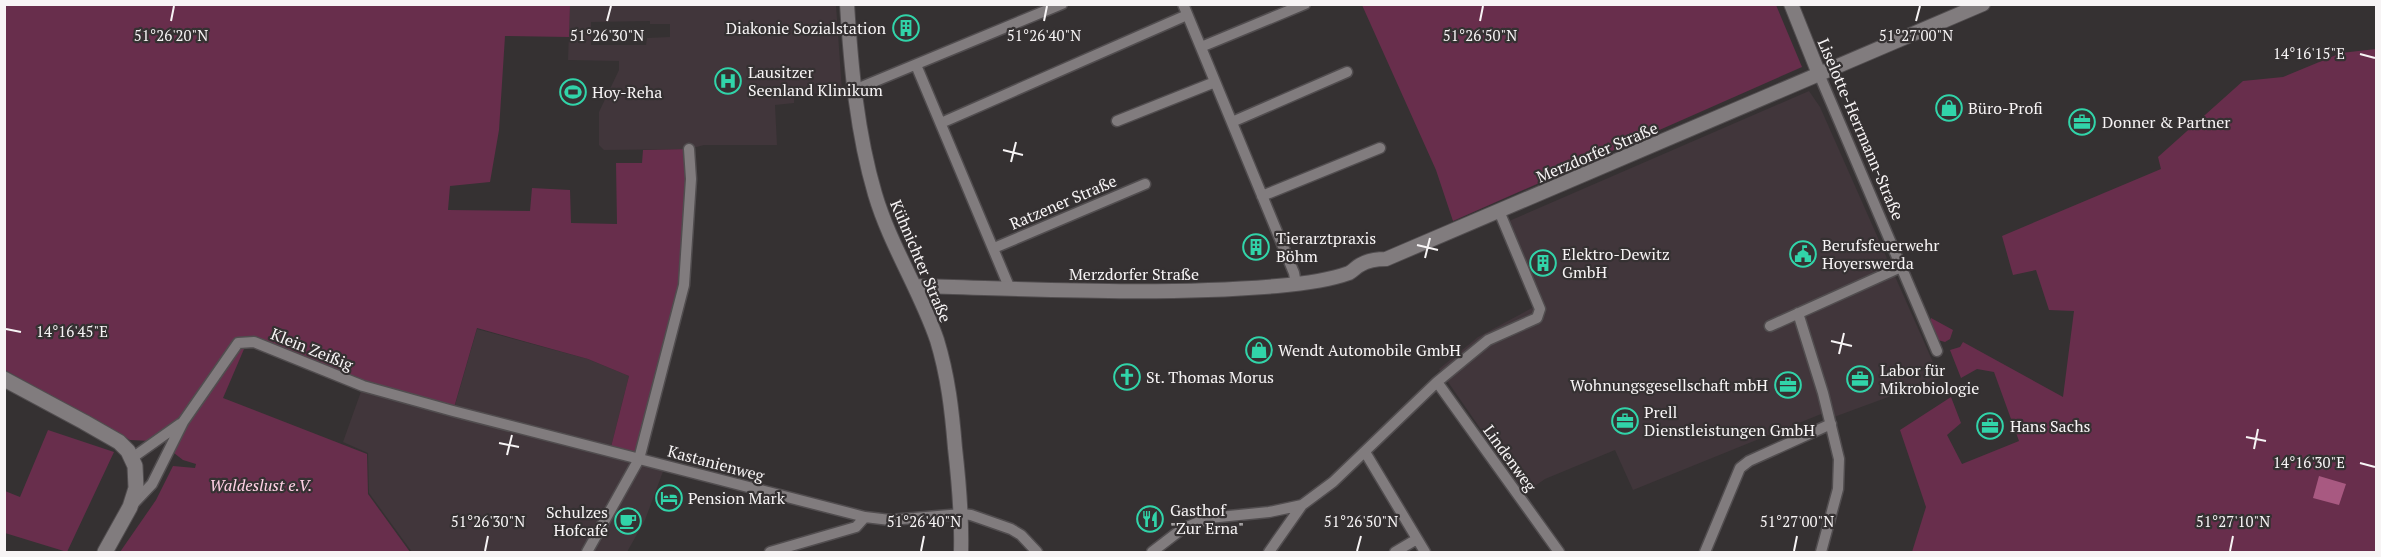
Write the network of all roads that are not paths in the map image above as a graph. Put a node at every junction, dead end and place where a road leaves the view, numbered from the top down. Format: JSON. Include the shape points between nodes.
{"nodes":[{"id":1,"x":847,"y":4,"type":"edge"},
{"id":2,"x":1062,"y":4,"type":"edge"},
{"id":3,"x":1305,"y":4,"type":"edge"},
{"id":4,"x":1791,"y":4,"type":"edge"},
{"id":5,"x":1983,"y":4,"type":"edge"},
{"id":6,"x":1185,"y":10,"type":"edge"},
{"id":7,"x":1201,"y":47,"type":"junction"},
{"id":8,"x":916,"y":65,"type":"junction"},
{"id":9,"x":1347,"y":72,"type":"dead end"},
{"id":10,"x":1819,"y":74,"type":"junction"},
{"id":11,"x":1215,"y":82,"type":"junction"},
{"id":12,"x":854,"y":90,"type":"junction"},
{"id":13,"x":1117,"y":121,"type":"dead end"},
{"id":14,"x":1232,"y":122,"type":"junction"},
{"id":15,"x":941,"y":123,"type":"junction"},
{"id":16,"x":1380,"y":148,"type":"dead end"},
{"id":17,"x":689,"y":149,"type":"dead end"},
{"id":18,"x":1145,"y":184,"type":"dead end"},
{"id":19,"x":1262,"y":196,"type":"junction"},
{"id":20,"x":1499,"y":211,"type":"junction"},
{"id":21,"x":994,"y":248,"type":"junction"},
{"id":22,"x":1901,"y":267,"type":"junction"},
{"id":23,"x":1296,"y":284,"type":"junction"},
{"id":24,"x":916,"y":286,"type":"junction"},
{"id":25,"x":1010,"y":289,"type":"junction"},
{"id":26,"x":1798,"y":313,"type":"junction"},
{"id":27,"x":1770,"y":326,"type":"dead end"},
{"id":28,"x":1937,"y":351,"type":"dead end"},
{"id":29,"x":4,"y":379,"type":"edge"},
{"id":30,"x":1437,"y":381,"type":"junction"},
{"id":31,"x":363,"y":386,"type":"joint"},
{"id":32,"x":183,"y":422,"type":"junction"},
{"id":33,"x":1831,"y":424,"type":"junction"},
{"id":34,"x":1365,"y":452,"type":"junction"},
{"id":35,"x":132,"y":459,"type":"junction"},
{"id":36,"x":639,"y":459,"type":"junction"},
{"id":37,"x":1302,"y":505,"type":"junction"},
{"id":38,"x":130,"y":507,"type":"junction"},
{"id":39,"x":1276,"y":511,"type":"junction"},
{"id":40,"x":962,"y":514,"type":"junction"},
{"id":41,"x":865,"y":518,"type":"junction"},
{"id":42,"x":1287,"y":528,"type":"junction"},
{"id":43,"x":1417,"y":539,"type":"junction"},
{"id":44,"x":105,"y":552,"type":"edge"},
{"id":45,"x":587,"y":552,"type":"edge"},
{"id":46,"x":770,"y":552,"type":"edge"},
{"id":47,"x":961,"y":552,"type":"edge"},
{"id":48,"x":1037,"y":552,"type":"edge"},
{"id":49,"x":1152,"y":552,"type":"edge"},
{"id":50,"x":1269,"y":552,"type":"edge"},
{"id":51,"x":1395,"y":552,"type":"edge"},
{"id":52,"x":1425,"y":552,"type":"edge"},
{"id":53,"x":1559,"y":552,"type":"edge"},
{"id":54,"x":1705,"y":552,"type":"edge"},
{"id":55,"x":1821,"y":552,"type":"edge"}],
"edges":[{"from":1,"to":12,"type":"street","name":"Kühnichter Straße"},
{"from":2,"to":8,"type":"street"},
{"from":3,"to":7,"type":"street"},
{"from":4,"to":10,"type":"street","name":"Liselotte-Herrmann-Straße"},
{"from":5,"to":10,"type":"street","name":"Merzdorfer Straße"},
{"from":6,"to":7,"type":"street"},
{"from":6,"to":15,"type":"street"},
{"from":7,"to":11,"type":"street"},
{"from":8,"to":12,"type":"street"},
{"from":8,"to":15,"type":"street","name":"Ratzener Straße"},
{"from":9,"to":14,"type":"street"},
{"from":10,"to":20,"type":"street","name":"Merzdorfer Straße"},
{"from":10,"to":22,"type":"street","name":"Liselotte-Herrmann-Straße"},
{"from":11,"to":13,"type":"street"},
{"from":11,"to":14,"type":"street"},
{"from":12,"to":24,"type":"street","name":"Kühnichter Straße","via":[[874,192]]},
{"from":14,"to":19,"type":"street"},
{"from":15,"to":21,"type":"street","name":"Ratzener Straße"},
{"from":16,"to":19,"type":"street"},
{"from":17,"to":36,"type":"street","via":[[691,178],[684,285]]},
{"from":18,"to":21,"type":"street","name":"Ratzener Straße"},
{"from":19,"to":23,"type":"street"},
{"from":20,"to":23,"type":"street","name":"Merzdorfer Straße","via":[[1386,259],[1361,264],[1351,272]]},
{"from":20,"to":30,"type":"street","via":[[1539,314],[1533,321],[1488,340]]},
{"from":21,"to":25,"type":"street","name":"Ratzener Straße"},
{"from":22,"to":26,"type":"street"},
{"from":22,"to":28,"type":"street","name":"Liselotte-Herrmann-Straße"},
{"from":23,"to":25,"type":"street","name":"Merzdorfer Straße","via":[[1212,290]]},
{"from":24,"to":25,"type":"street","name":"Merzdorfer Straße"},
{"from":24,"to":40,"type":"street","name":"Kühnichter Straße","via":[[937,341],[949,388]]},
{"from":26,"to":27,"type":"street"},
{"from":26,"to":33,"type":"street"},
{"from":29,"to":35,"type":"main road","via":[[119,442]]},
{"from":30,"to":34,"type":"street"},
{"from":30,"to":53,"type":"street","name":"Lindenweg"},
{"from":31,"to":32,"type":"street","name":"Klein Zeißig","via":[[247,341],[238,343]]},
{"from":31,"to":36,"type":"street","name":"Kastanienweg"},
{"from":32,"to":35,"type":"street","name":"Klein Zeißig"},
{"from":32,"to":38,"type":"street","name":"Klein Zeißig","via":[[152,484]]},
{"from":33,"to":54,"type":"street","via":[[1740,468]]},
{"from":33,"to":55,"type":"street","via":[[1840,475]]},
{"from":34,"to":37,"type":"street","via":[[1334,482]]},
{"from":34,"to":43,"type":"street"},
{"from":35,"to":38,"type":"main road","via":[[136,488]]},
{"from":36,"to":41,"type":"street","name":"Kastanienweg"},
{"from":36,"to":45,"type":"street"},
{"from":37,"to":39,"type":"street"},
{"from":37,"to":42,"type":"street"},
{"from":38,"to":44,"type":"main road"},
{"from":39,"to":42,"type":"street"},
{"from":39,"to":49,"type":"street","via":[[1209,518],[1182,529]]},
{"from":40,"to":41,"type":"street","name":"Kastanienweg","via":[[890,520]]},
{"from":40,"to":47,"type":"street","name":"Kühnichter Straße"},
{"from":40,"to":48,"type":"street","via":[[1021,535]]},
{"from":41,"to":46,"type":"street","via":[[856,527]]},
{"from":42,"to":50,"type":"street"},
{"from":43,"to":51,"type":"street"},
{"from":43,"to":52,"type":"street"}]}
